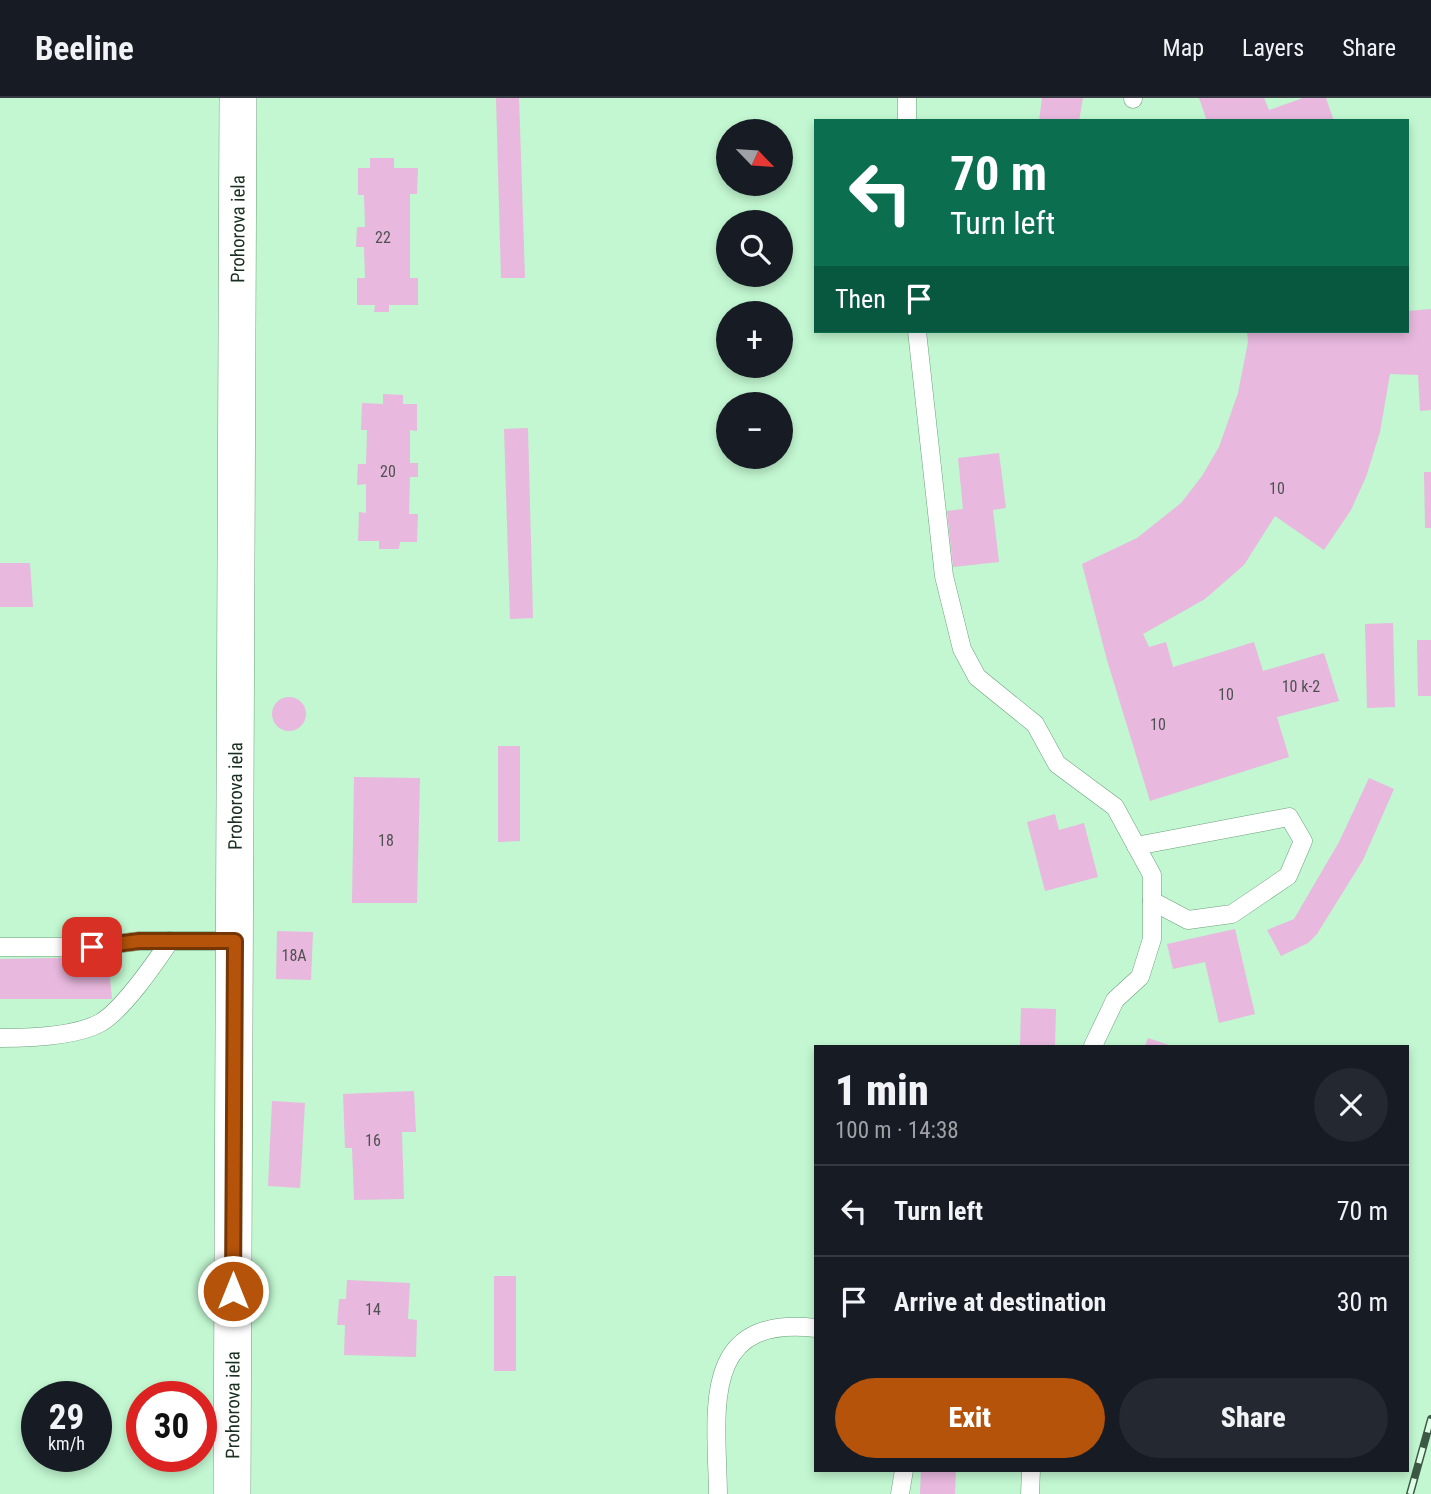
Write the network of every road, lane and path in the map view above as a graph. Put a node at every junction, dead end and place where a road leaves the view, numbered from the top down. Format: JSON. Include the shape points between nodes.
{"nodes":[{"id":1,"x":238,"y":98,"type":"edge"},
{"id":2,"x":907,"y":98,"type":"edge"},
{"id":3,"x":907,"y":119,"type":"edge"},
{"id":4,"x":917,"y":333,"type":"edge"},
{"id":5,"x":1136,"y":846,"type":"junction"},
{"id":6,"x":1152,"y":901,"type":"junction"},
{"id":7,"x":170,"y":941,"type":"junction"},
{"id":8,"x":235,"y":941,"type":"junction"},
{"id":9,"x":0,"y":947,"type":"edge"},
{"id":10,"x":0,"y":1038,"type":"edge"},
{"id":11,"x":1093,"y":1045,"type":"edge"},
{"id":12,"x":814,"y":1328,"type":"edge"},
{"id":13,"x":904,"y":1472,"type":"edge"},
{"id":14,"x":1031,"y":1472,"type":"edge"},
{"id":15,"x":232,"y":1494,"type":"edge"},
{"id":16,"x":718,"y":1494,"type":"edge"},
{"id":17,"x":900,"y":1494,"type":"edge"},
{"id":18,"x":1030,"y":1494,"type":"edge"}],
"edges":[{"from":1,"to":8,"type":"street","name":"Prohorova iela"},
{"from":2,"to":3,"type":"lane"},
{"from":4,"to":5,"type":"lane","via":[[944,576],[962,649],[977,677],[1035,724],[1058,764],[1115,807]]},
{"from":5,"to":6,"type":"lane","via":[[1152,875]]},
{"from":5,"to":6,"type":"lane","via":[[1289,817],[1303,841],[1288,876],[1232,914],[1188,920]]},
{"from":6,"to":11,"type":"lane","via":[[1152,939],[1140,977],[1115,1000]]},
{"from":7,"to":8,"type":"lane"},
{"from":7,"to":9,"type":"lane"},
{"from":7,"to":10,"type":"lane","via":[[151,970],[101,1023],[44,1037]]},
{"from":8,"to":15,"type":"street","name":"Prohorova iela"},
{"from":12,"to":16,"type":"lane","via":[[786,1324],[733,1348],[718,1384]]},
{"from":13,"to":17,"type":"lane"},
{"from":14,"to":18,"type":"lane"}]}
